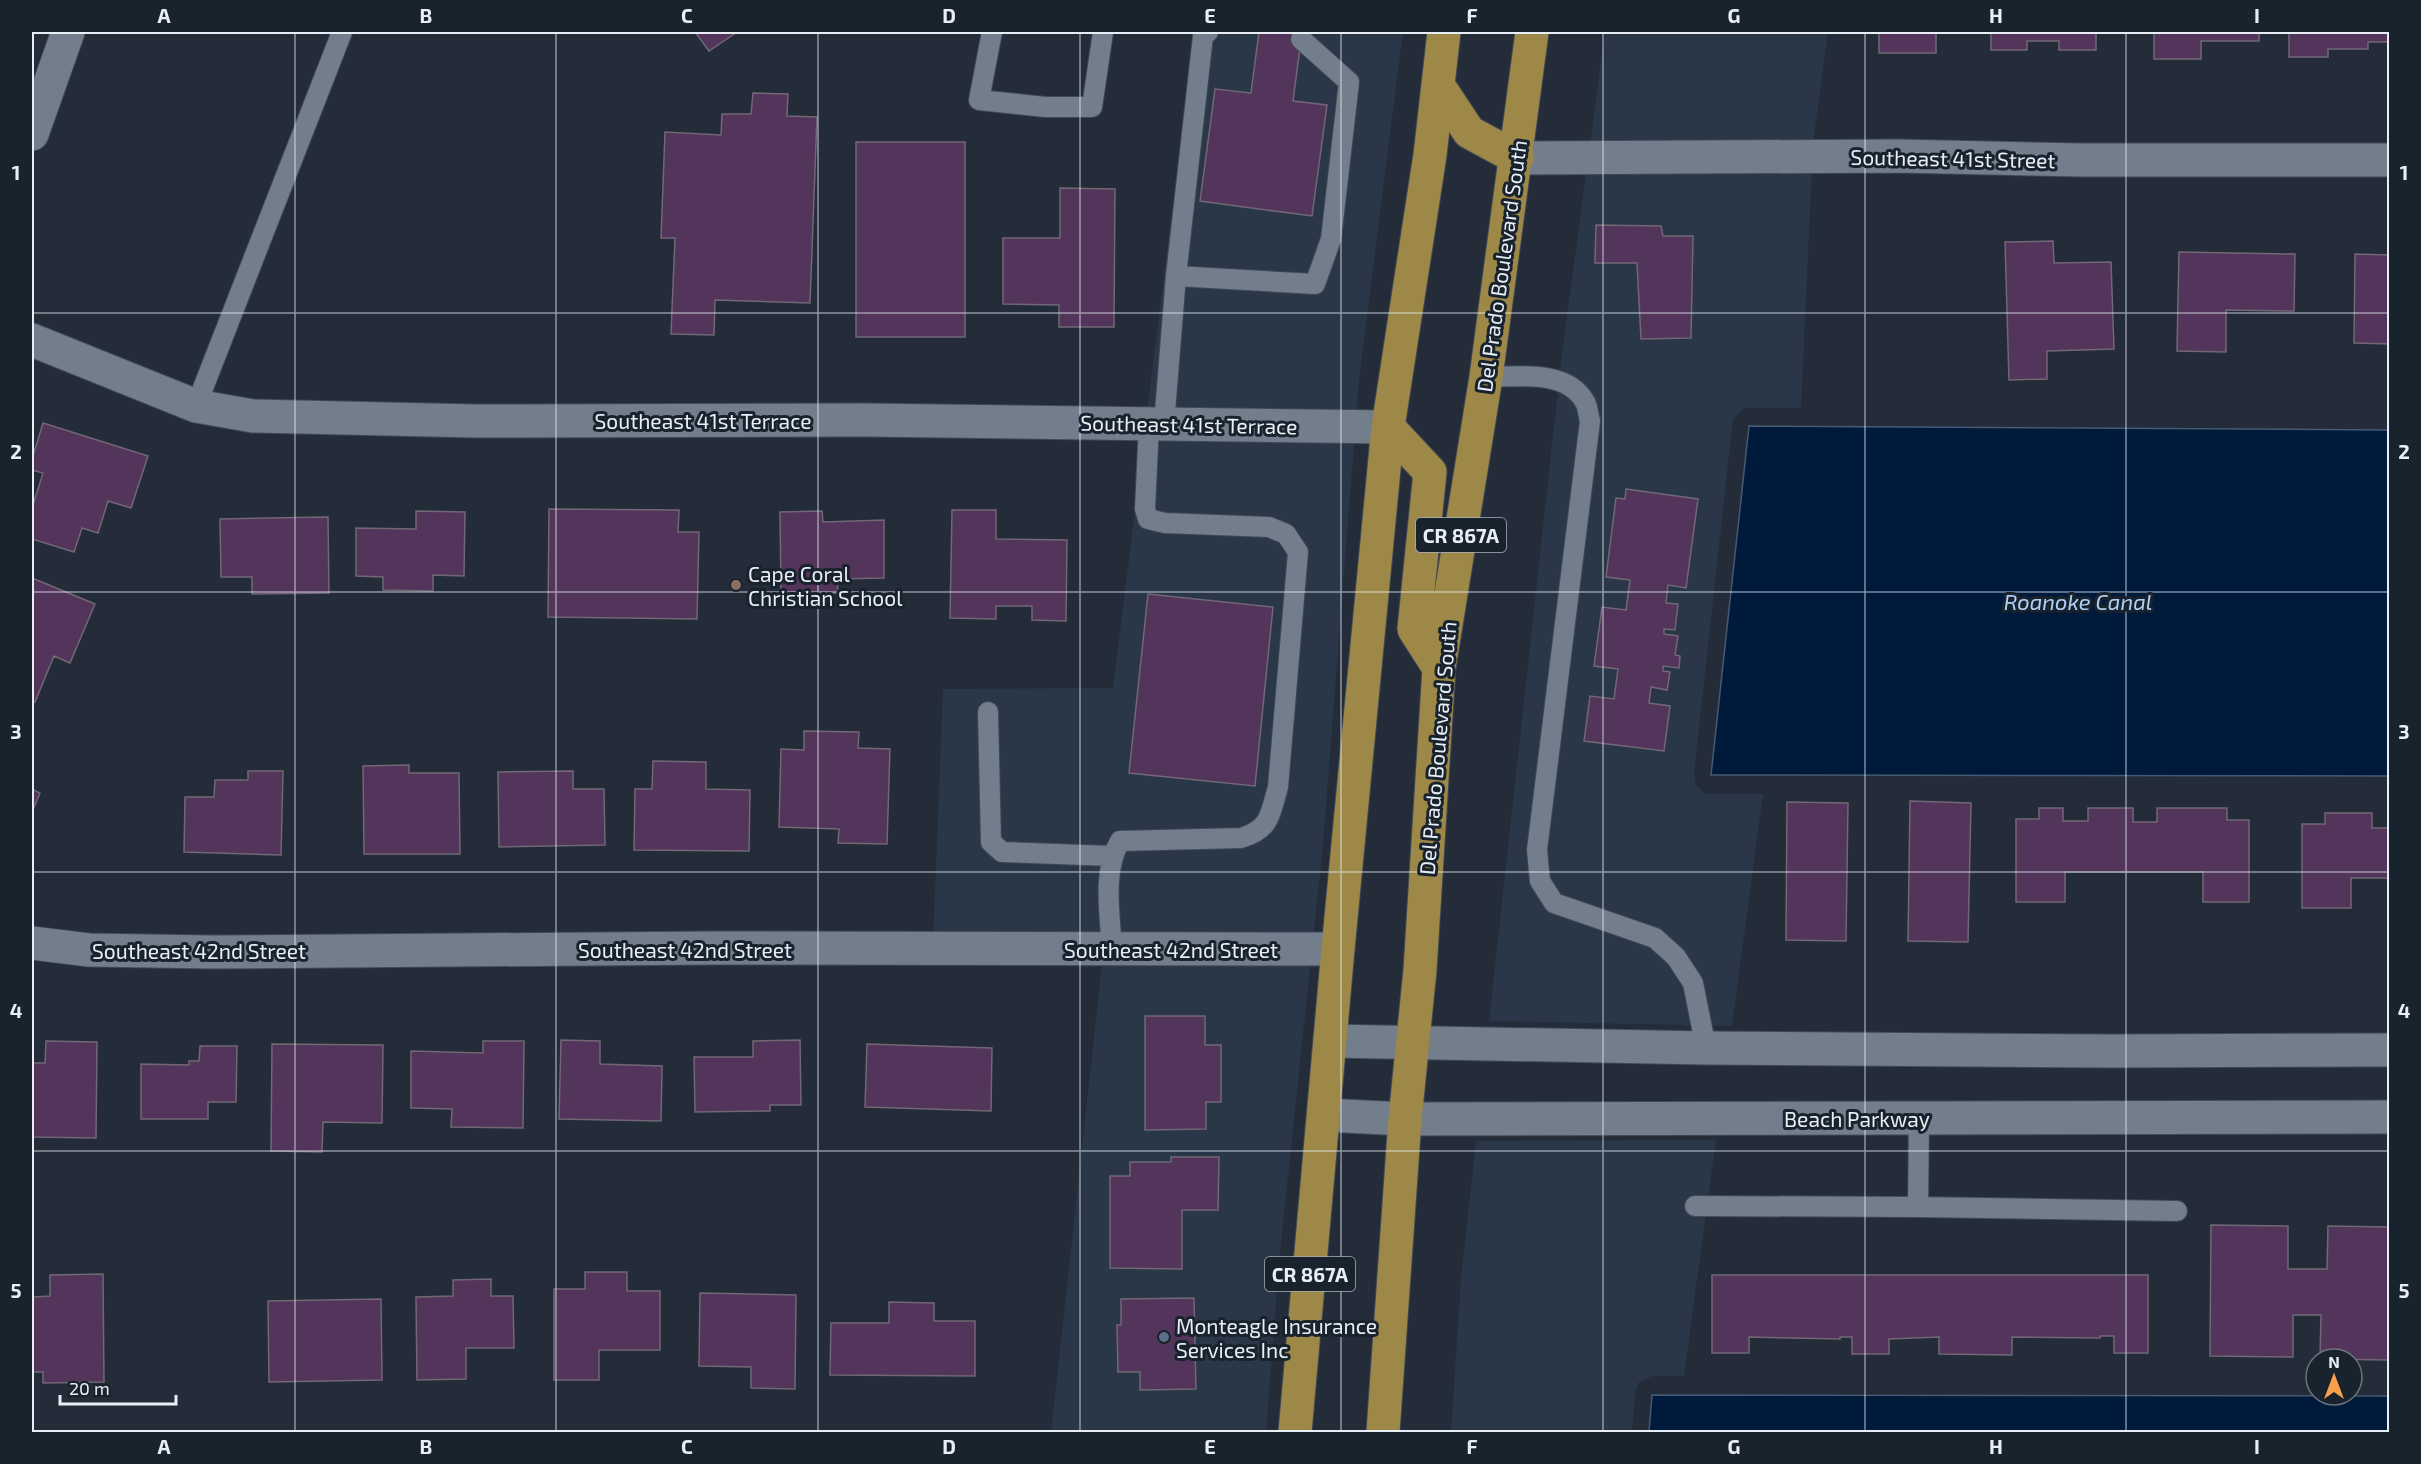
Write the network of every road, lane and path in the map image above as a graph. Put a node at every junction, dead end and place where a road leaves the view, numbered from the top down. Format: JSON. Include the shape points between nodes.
{"nodes":[{"id":1,"x":68,"y":32,"type":"edge"},
{"id":2,"x":342,"y":32,"type":"edge"},
{"id":3,"x":992,"y":32,"type":"edge"},
{"id":4,"x":1103,"y":32,"type":"edge"},
{"id":5,"x":1208,"y":32,"type":"edge"},
{"id":6,"x":1444,"y":32,"type":"edge"},
{"id":7,"x":1533,"y":32,"type":"edge"},
{"id":8,"x":1301,"y":39,"type":"dead end"},
{"id":9,"x":1438,"y":85,"type":"junction"},
{"id":10,"x":32,"y":134,"type":"edge"},
{"id":11,"x":1516,"y":158,"type":"junction"},
{"id":12,"x":2390,"y":160,"type":"edge"},
{"id":13,"x":1176,"y":276,"type":"junction"},
{"id":14,"x":32,"y":340,"type":"edge"},
{"id":15,"x":1486,"y":376,"type":"junction"},
{"id":16,"x":196,"y":406,"type":"junction"},
{"id":17,"x":1157,"y":424,"type":"junction"},
{"id":18,"x":1388,"y":427,"type":"junction"},
{"id":19,"x":1439,"y":668,"type":"junction"},
{"id":20,"x":988,"y":712,"type":"dead end"},
{"id":21,"x":1111,"y":856,"type":"junction"},
{"id":22,"x":32,"y":943,"type":"edge"},
{"id":23,"x":1112,"y":949,"type":"junction"},
{"id":24,"x":1338,"y":949,"type":"junction"},
{"id":25,"x":1331,"y":1041,"type":"junction"},
{"id":26,"x":1412,"y":1042,"type":"junction"},
{"id":27,"x":1706,"y":1048,"type":"junction"},
{"id":28,"x":2390,"y":1050,"type":"edge"},
{"id":29,"x":1325,"y":1115,"type":"junction"},
{"id":30,"x":2390,"y":1117,"type":"edge"},
{"id":31,"x":1919,"y":1118,"type":"junction"},
{"id":32,"x":1406,"y":1119,"type":"junction"},
{"id":33,"x":1695,"y":1206,"type":"dead end"},
{"id":34,"x":1918,"y":1207,"type":"junction"},
{"id":35,"x":2177,"y":1211,"type":"dead end"},
{"id":36,"x":1295,"y":1432,"type":"edge"},
{"id":37,"x":1383,"y":1432,"type":"edge"}],
"edges":[{"from":1,"to":10,"type":"street"},
{"from":2,"to":16,"type":"lane"},
{"from":3,"to":4,"type":"lane","via":[[979,100],[1045,107],[1092,106]]},
{"from":5,"to":13,"type":"lane","via":[[1203,36]]},
{"from":6,"to":9,"type":"main road","number":"CR 867A"},
{"from":7,"to":11,"type":"main road","name":"Del Prado Boulevard South","number":"CR 867A"},
{"from":8,"to":13,"type":"lane","via":[[1349,82],[1331,239],[1315,284]]},
{"from":9,"to":11,"type":"main road","via":[[1469,132]]},
{"from":9,"to":18,"type":"main road","number":"CR 867A"},
{"from":11,"to":12,"type":"street","name":"Southeast 41st Street"},
{"from":11,"to":15,"type":"main road","name":"Del Prado Boulevard South","number":"CR 867A"},
{"from":13,"to":17,"type":"lane"},
{"from":14,"to":16,"type":"street","name":"Southeast 41st Terrace"},
{"from":15,"to":19,"type":"main road","name":"Del Prado Boulevard South","number":"CR 867A"},
{"from":15,"to":27,"type":"lane","via":[[1550,378],[1568,384],[1586,403],[1590,421],[1537,850],[1539,881],[1554,903],[1654,938],[1676,957],[1693,983]]},
{"from":16,"to":17,"type":"street","name":"Southeast 41st Terrace","via":[[253,416],[465,420]]},
{"from":17,"to":18,"type":"street","name":"Southeast 41st Terrace"},
{"from":17,"to":21,"type":"lane","via":[[1145,509],[1148,519],[1269,528],[1286,534],[1298,552],[1278,787],[1269,821],[1257,833],[1241,838],[1120,841]]},
{"from":18,"to":19,"type":"main road","via":[[1430,472],[1414,629]]},
{"from":18,"to":24,"type":"main road","number":"CR 867A"},
{"from":19,"to":26,"type":"main road","name":"Del Prado Boulevard South","number":"CR 867A"},
{"from":20,"to":21,"type":"lane","via":[[991,842],[1002,852]]},
{"from":21,"to":23,"type":"lane"},
{"from":22,"to":23,"type":"street","name":"Southeast 42nd Street","via":[[89,950],[212,952]]},
{"from":23,"to":24,"type":"street","name":"Southeast 42nd Street"},
{"from":24,"to":25,"type":"main road","number":"CR 867A"},
{"from":25,"to":26,"type":"street"},
{"from":25,"to":29,"type":"main road","number":"CR 867A"},
{"from":26,"to":27,"type":"street"},
{"from":26,"to":32,"type":"main road","name":"Del Prado Boulevard South","number":"CR 867A"},
{"from":27,"to":28,"type":"street"},
{"from":29,"to":32,"type":"street","name":"Beach Parkway"},
{"from":29,"to":36,"type":"main road","number":"CR 867A"},
{"from":30,"to":31,"type":"street","name":"Beach Parkway"},
{"from":31,"to":32,"type":"street","name":"Beach Parkway"},
{"from":31,"to":34,"type":"lane"},
{"from":32,"to":37,"type":"main road","name":"Del Prado Boulevard South","number":"CR 867A"},
{"from":33,"to":34,"type":"lane"},
{"from":34,"to":35,"type":"lane"}]}
